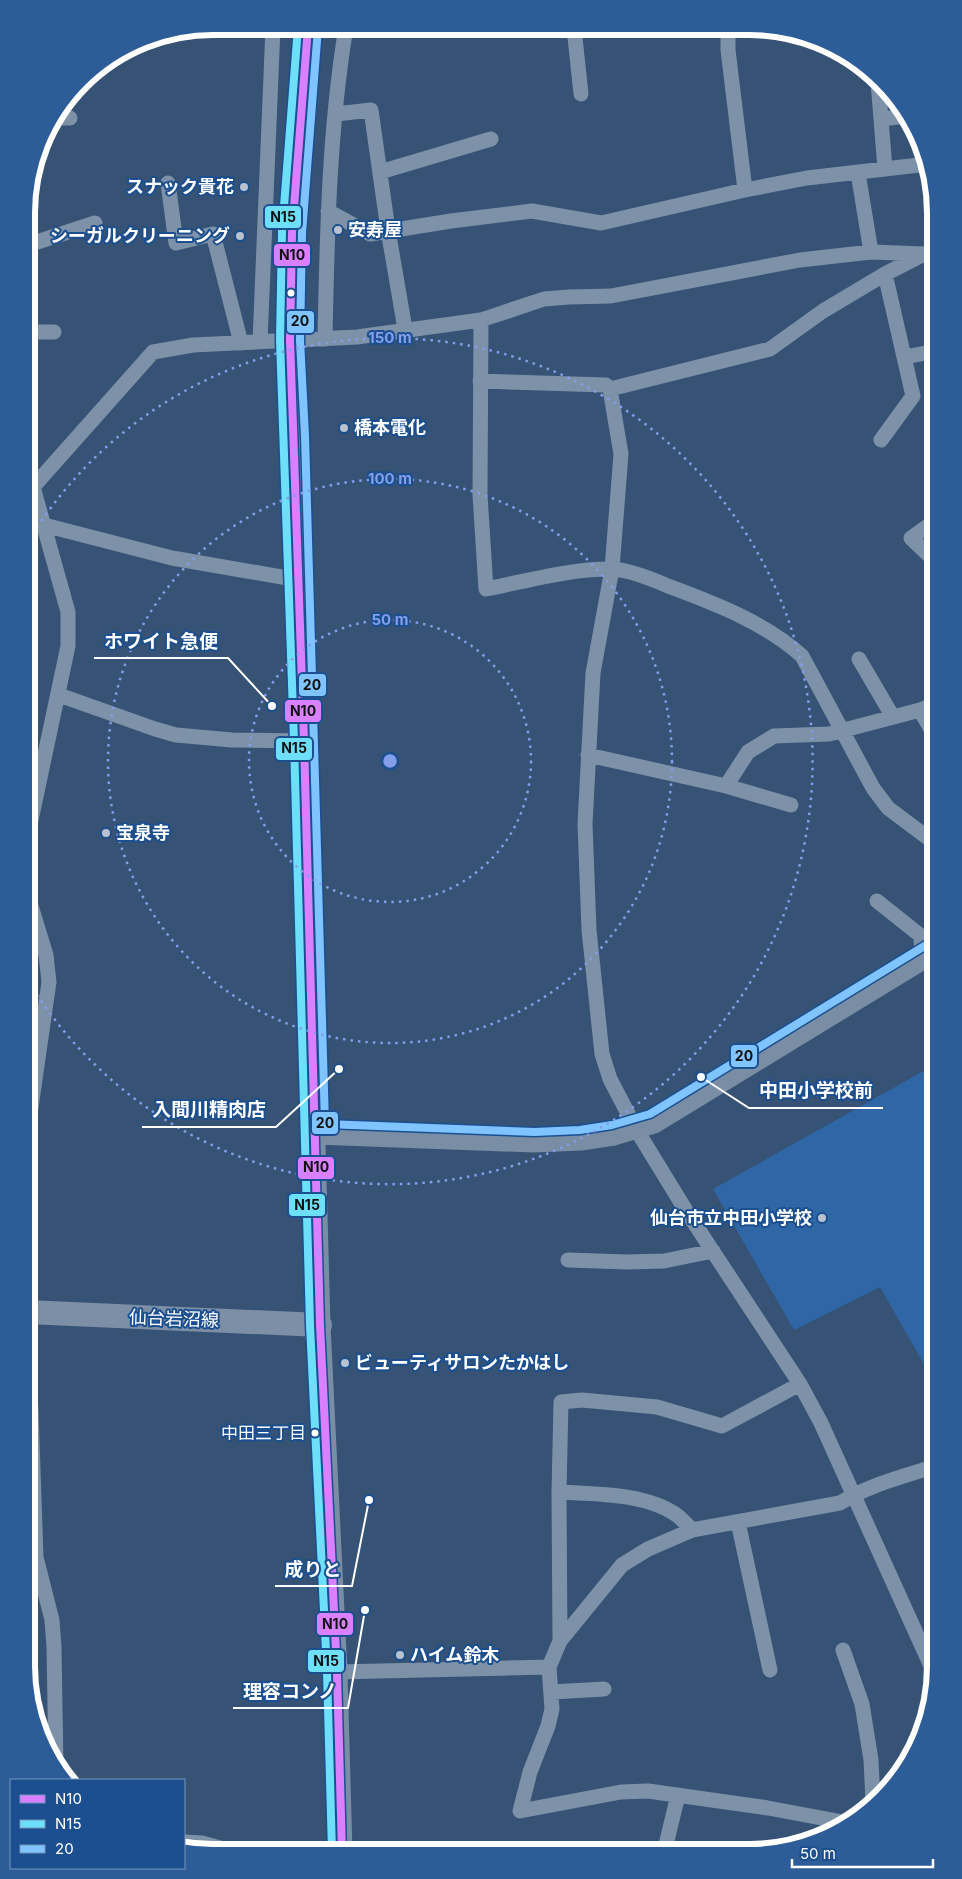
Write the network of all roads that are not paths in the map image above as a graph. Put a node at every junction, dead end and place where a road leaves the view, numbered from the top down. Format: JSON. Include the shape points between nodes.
{"nodes":[{"id":1,"x":273,"y":35,"type":"edge"},
{"id":2,"x":307,"y":35,"type":"edge"},
{"id":3,"x":345,"y":35,"type":"edge"},
{"id":4,"x":575,"y":35,"type":"edge"},
{"id":5,"x":728,"y":35,"type":"edge"},
{"id":6,"x":878,"y":91,"type":"edge"},
{"id":7,"x":581,"y":94,"type":"dead end"},
{"id":8,"x":336,"y":114,"type":"junction"},
{"id":9,"x":899,"y":117,"type":"edge"},
{"id":10,"x":880,"y":120,"type":"junction"},
{"id":11,"x":491,"y":139,"type":"dead end"},
{"id":12,"x":920,"y":165,"type":"edge"},
{"id":13,"x":885,"y":170,"type":"junction"},
{"id":14,"x":380,"y":172,"type":"junction"},
{"id":15,"x":858,"y":173,"type":"junction"},
{"id":16,"x":168,"y":183,"type":"dead end"},
{"id":17,"x":744,"y":190,"type":"junction"},
{"id":18,"x":328,"y":211,"type":"junction"},
{"id":19,"x":95,"y":223,"type":"dead end"},
{"id":20,"x":388,"y":230,"type":"junction"},
{"id":21,"x":35,"y":243,"type":"edge"},
{"id":22,"x":871,"y":252,"type":"junction"},
{"id":23,"x":927,"y":253,"type":"edge"},
{"id":24,"x":927,"y":254,"type":"edge"},
{"id":25,"x":886,"y":274,"type":"junction"},
{"id":26,"x":481,"y":320,"type":"junction"},
{"id":27,"x":405,"y":329,"type":"junction"},
{"id":28,"x":35,"y":332,"type":"edge"},
{"id":29,"x":54,"y":332,"type":"dead end"},
{"id":30,"x":325,"y":339,"type":"junction"},
{"id":31,"x":290,"y":340,"type":"junction"},
{"id":32,"x":260,"y":342,"type":"junction"},
{"id":33,"x":240,"y":343,"type":"junction"},
{"id":34,"x":927,"y":353,"type":"edge"},
{"id":35,"x":905,"y":357,"type":"junction"},
{"id":36,"x":480,"y":381,"type":"junction"},
{"id":37,"x":610,"y":389,"type":"junction"},
{"id":38,"x":881,"y":440,"type":"dead end"},
{"id":39,"x":35,"y":482,"type":"edge"},
{"id":40,"x":35,"y":501,"type":"edge"},
{"id":41,"x":44,"y":525,"type":"junction"},
{"id":42,"x":927,"y":526,"type":"edge"},
{"id":43,"x":927,"y":553,"type":"edge"},
{"id":44,"x":612,"y":569,"type":"junction"},
{"id":45,"x":299,"y":580,"type":"junction"},
{"id":46,"x":859,"y":659,"type":"dead end"},
{"id":47,"x":59,"y":695,"type":"junction"},
{"id":48,"x":927,"y":707,"type":"edge"},
{"id":49,"x":920,"y":710,"type":"junction"},
{"id":50,"x":893,"y":717,"type":"junction"},
{"id":51,"x":927,"y":722,"type":"edge"},
{"id":52,"x":843,"y":731,"type":"junction"},
{"id":53,"x":304,"y":741,"type":"junction"},
{"id":54,"x":588,"y":755,"type":"junction"},
{"id":55,"x":726,"y":786,"type":"junction"},
{"id":56,"x":35,"y":803,"type":"edge"},
{"id":57,"x":791,"y":805,"type":"dead end"},
{"id":58,"x":927,"y":837,"type":"edge"},
{"id":59,"x":877,"y":901,"type":"dead end"},
{"id":60,"x":35,"y":919,"type":"edge"},
{"id":61,"x":927,"y":950,"type":"edge"},
{"id":62,"x":927,"y":955,"type":"edge"},
{"id":63,"x":35,"y":1079,"type":"edge"},
{"id":64,"x":636,"y":1129,"type":"junction"},
{"id":65,"x":315,"y":1134,"type":"junction"},
{"id":66,"x":713,"y":1251,"type":"junction"},
{"id":67,"x":568,"y":1260,"type":"dead end"},
{"id":68,"x":35,"y":1307,"type":"edge"},
{"id":69,"x":320,"y":1325,"type":"junction"},
{"id":70,"x":800,"y":1384,"type":"junction"},
{"id":71,"x":927,"y":1469,"type":"edge"},
{"id":72,"x":559,"y":1492,"type":"junction"},
{"id":73,"x":854,"y":1494,"type":"junction"},
{"id":74,"x":738,"y":1522,"type":"junction"},
{"id":75,"x":35,"y":1529,"type":"edge"},
{"id":76,"x":692,"y":1530,"type":"junction"},
{"id":77,"x":560,"y":1641,"type":"junction"},
{"id":78,"x":927,"y":1646,"type":"edge"},
{"id":79,"x":843,"y":1650,"type":"dead end"},
{"id":80,"x":549,"y":1667,"type":"junction"},
{"id":81,"x":770,"y":1670,"type":"dead end"},
{"id":82,"x":336,"y":1672,"type":"junction"},
{"id":83,"x":604,"y":1689,"type":"dead end"},
{"id":84,"x":552,"y":1692,"type":"junction"},
{"id":85,"x":56,"y":1750,"type":"edge"},
{"id":86,"x":873,"y":1794,"type":"edge"},
{"id":87,"x":678,"y":1795,"type":"junction"},
{"id":88,"x":837,"y":1821,"type":"edge"},
{"id":89,"x":342,"y":1844,"type":"edge"},
{"id":90,"x":666,"y":1844,"type":"edge"}],
"edges":[{"from":1,"to":32,"type":"street"},
{"from":2,"to":31,"type":"main road","via":[[292,233]]},
{"from":3,"to":8,"type":"street"},
{"from":4,"to":7,"type":"street"},
{"from":5,"to":17,"type":"street"},
{"from":6,"to":10,"type":"street"},
{"from":8,"to":14,"type":"street","via":[[371,110]]},
{"from":8,"to":18,"type":"street"},
{"from":9,"to":10,"type":"street"},
{"from":10,"to":13,"type":"street"},
{"from":11,"to":14,"type":"street"},
{"from":12,"to":13,"type":"street"},
{"from":13,"to":15,"type":"street"},
{"from":14,"to":20,"type":"street"},
{"from":15,"to":17,"type":"street","via":[[807,178]]},
{"from":15,"to":22,"type":"street"},
{"from":16,"to":33,"type":"street","via":[[176,243],[213,234]]},
{"from":17,"to":20,"type":"street","via":[[601,223],[532,211]]},
{"from":18,"to":20,"type":"street","via":[[370,234]]},
{"from":18,"to":30,"type":"street"},
{"from":19,"to":21,"type":"street"},
{"from":20,"to":27,"type":"street"},
{"from":22,"to":23,"type":"street"},
{"from":22,"to":26,"type":"street","via":[[800,260],[612,296],[544,299]]},
{"from":24,"to":25,"type":"street"},
{"from":25,"to":35,"type":"street"},
{"from":25,"to":37,"type":"street","via":[[822,312],[770,349]]},
{"from":26,"to":27,"type":"street"},
{"from":26,"to":36,"type":"street"},
{"from":27,"to":30,"type":"street"},
{"from":28,"to":29,"type":"street"},
{"from":30,"to":31,"type":"street"},
{"from":31,"to":32,"type":"street"},
{"from":31,"to":45,"type":"main road"},
{"from":32,"to":33,"type":"street"},
{"from":33,"to":39,"type":"street","via":[[193,345],[153,352]]},
{"from":34,"to":35,"type":"street"},
{"from":35,"to":38,"type":"street","via":[[913,396]]},
{"from":36,"to":37,"type":"street","via":[[606,385]]},
{"from":36,"to":44,"type":"street","via":[[480,495],[486,589],[564,573]]},
{"from":37,"to":44,"type":"street","via":[[621,454]]},
{"from":40,"to":41,"type":"street"},
{"from":41,"to":45,"type":"street","via":[[172,558]]},
{"from":41,"to":47,"type":"street","via":[[68,612],[68,646]]},
{"from":42,"to":43,"type":"street","via":[[911,538]]},
{"from":44,"to":52,"type":"street","via":[[648,578],[706,600],[788,644],[802,656]]},
{"from":44,"to":54,"type":"street","via":[[593,673]]},
{"from":45,"to":53,"type":"main road"},
{"from":46,"to":50,"type":"street"},
{"from":47,"to":53,"type":"street","via":[[176,735]]},
{"from":47,"to":56,"type":"street"},
{"from":48,"to":49,"type":"street"},
{"from":49,"to":50,"type":"street"},
{"from":49,"to":51,"type":"street"},
{"from":50,"to":52,"type":"street"},
{"from":52,"to":55,"type":"street","via":[[774,736],[748,752]]},
{"from":52,"to":58,"type":"street","via":[[873,788],[888,808]]},
{"from":53,"to":65,"type":"main road"},
{"from":54,"to":55,"type":"street"},
{"from":54,"to":64,"type":"street","via":[[585,824],[588,930],[602,1054],[610,1079]]},
{"from":55,"to":57,"type":"street"},
{"from":59,"to":61,"type":"street","via":[[921,936]]},
{"from":60,"to":63,"type":"street","via":[[46,954],[49,982]]},
{"from":62,"to":64,"type":"main road","via":[[654,1123]]},
{"from":64,"to":65,"type":"main road","via":[[581,1140],[534,1142]]},
{"from":64,"to":66,"type":"street"},
{"from":65,"to":69,"type":"main road"},
{"from":66,"to":67,"type":"street","via":[[664,1261]]},
{"from":66,"to":70,"type":"street"},
{"from":68,"to":69,"type":"main road","name":"仙台岩沼線"},
{"from":69,"to":82,"type":"main road"},
{"from":70,"to":72,"type":"street","via":[[722,1426],[657,1407],[582,1400],[561,1402]]},
{"from":70,"to":73,"type":"street"},
{"from":71,"to":73,"type":"street"},
{"from":72,"to":76,"type":"street","via":[[620,1496],[658,1505],[679,1516]]},
{"from":72,"to":77,"type":"street"},
{"from":73,"to":74,"type":"street","via":[[840,1503]]},
{"from":73,"to":78,"type":"street"},
{"from":74,"to":76,"type":"street"},
{"from":74,"to":81,"type":"street"},
{"from":75,"to":85,"type":"street","via":[[36,1557],[52,1620]]},
{"from":76,"to":77,"type":"street","via":[[622,1565]]},
{"from":77,"to":80,"type":"street"},
{"from":79,"to":86,"type":"street","via":[[862,1704]]},
{"from":80,"to":82,"type":"street"},
{"from":80,"to":84,"type":"street"},
{"from":82,"to":89,"type":"main road"},
{"from":83,"to":84,"type":"street"},
{"from":84,"to":87,"type":"street","via":[[548,1726],[530,1772],[520,1811],[621,1792]]},
{"from":87,"to":88,"type":"street"},
{"from":87,"to":90,"type":"street"}]}
